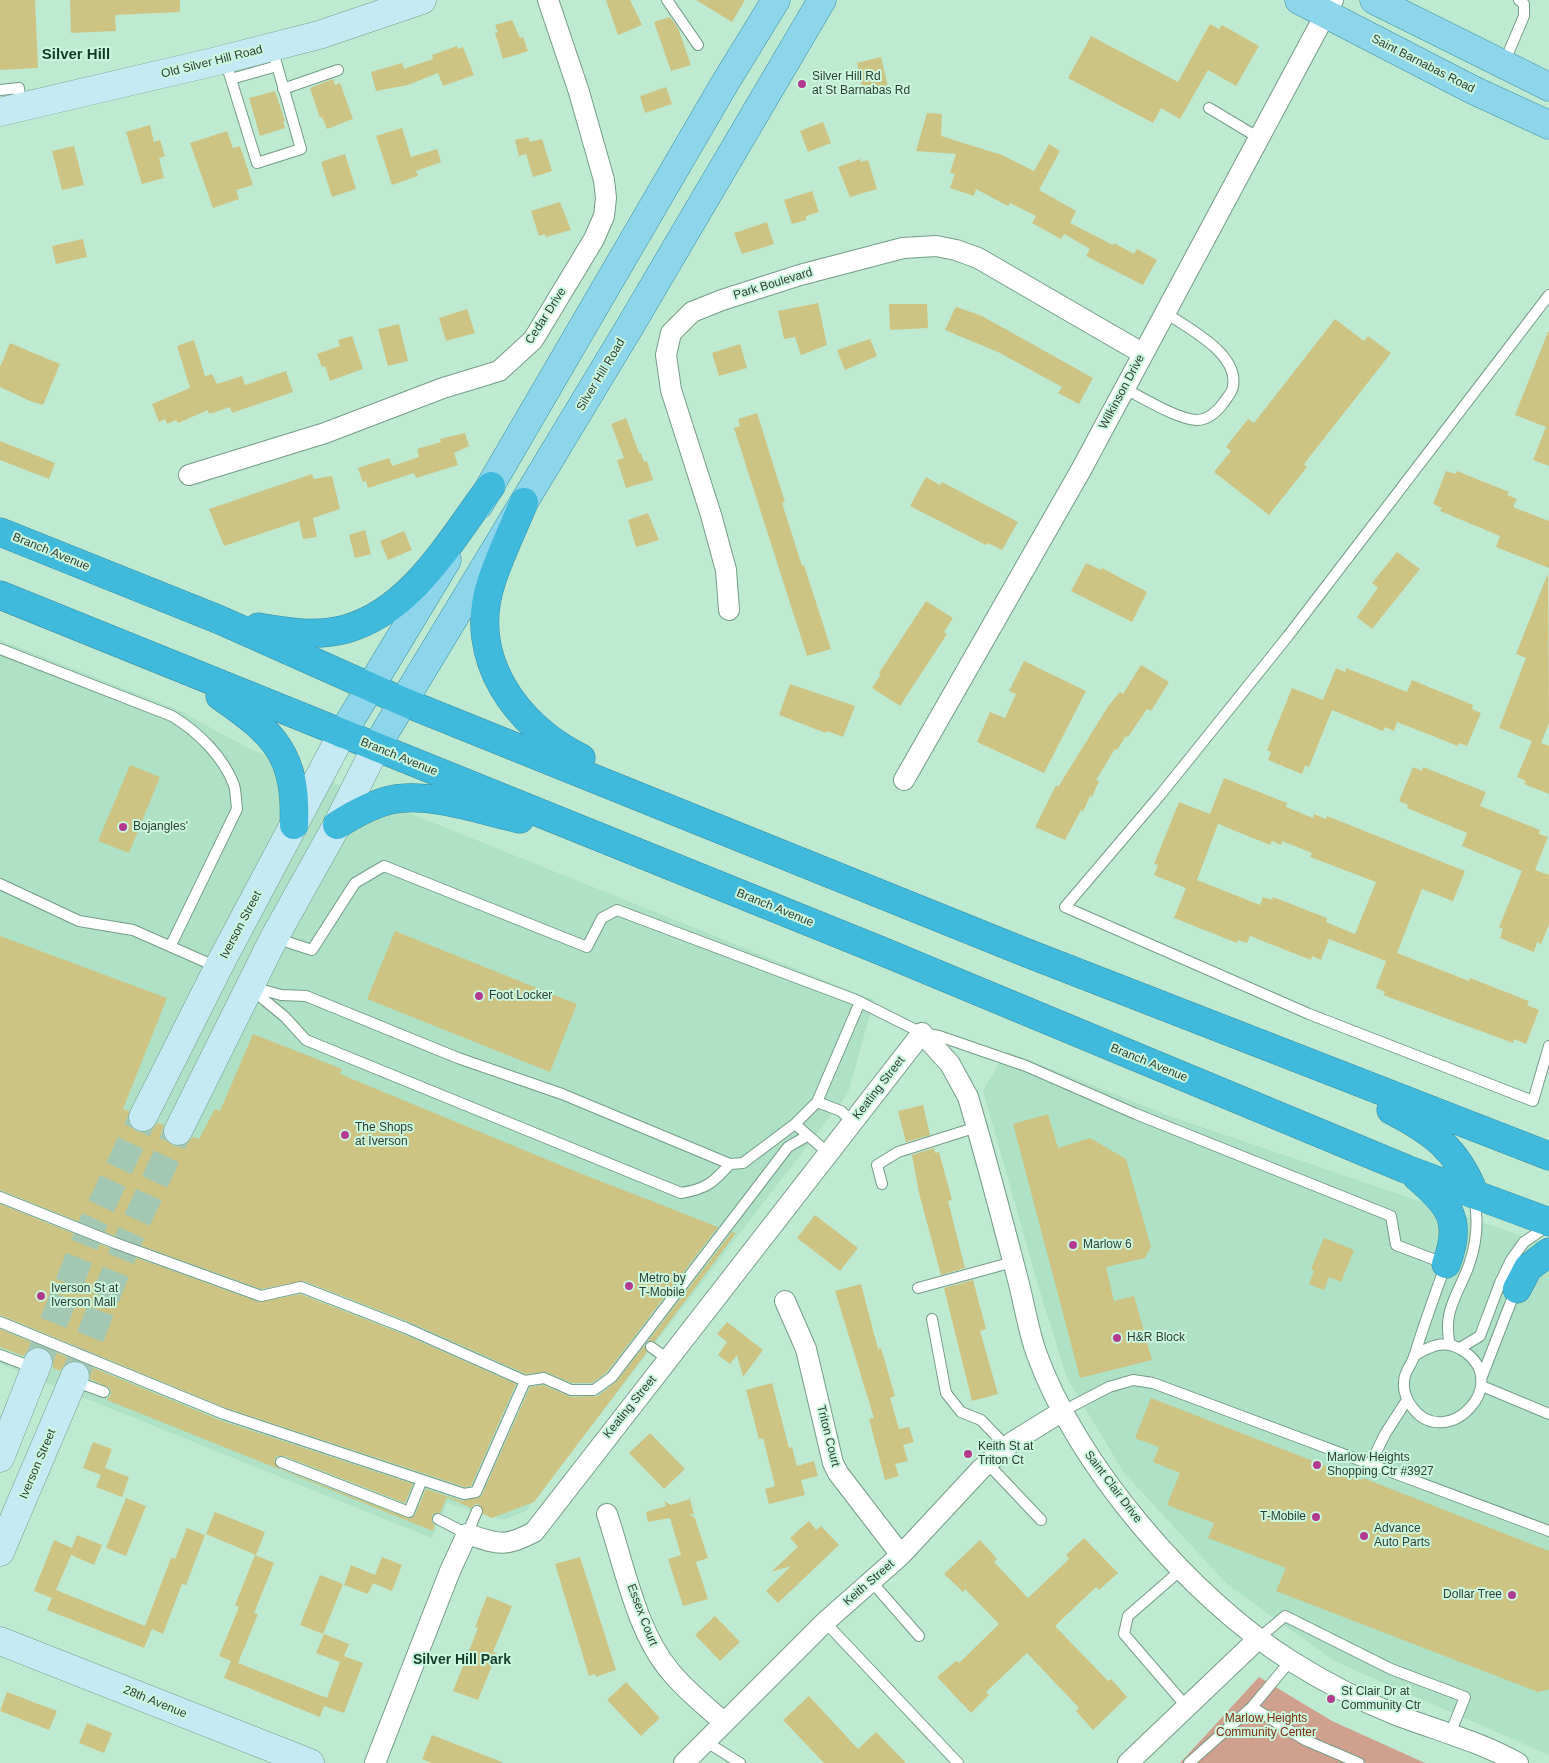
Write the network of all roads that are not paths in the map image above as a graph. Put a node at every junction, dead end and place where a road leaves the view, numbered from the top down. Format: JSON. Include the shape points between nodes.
{"nodes":[{"id":1,"x":422,"y":0,"type":"edge"},
{"id":2,"x":548,"y":0,"type":"edge"},
{"id":3,"x":667,"y":0,"type":"edge"},
{"id":4,"x":776,"y":0,"type":"edge"},
{"id":5,"x":822,"y":0,"type":"edge"},
{"id":6,"x":1299,"y":0,"type":"edge"},
{"id":7,"x":1374,"y":0,"type":"edge"},
{"id":8,"x":1523,"y":1,"type":"edge"},
{"id":9,"x":1330,"y":7,"type":"edge"},
{"id":10,"x":698,"y":46,"type":"dead end"},
{"id":11,"x":275,"y":57,"type":"junction"},
{"id":12,"x":1503,"y":66,"type":"junction"},
{"id":13,"x":228,"y":69,"type":"junction"},
{"id":14,"x":338,"y":70,"type":"dead end"},
{"id":15,"x":1549,"y":88,"type":"edge"},
{"id":16,"x":283,"y":89,"type":"junction"},
{"id":17,"x":0,"y":90,"type":"edge"},
{"id":18,"x":1209,"y":108,"type":"dead end"},
{"id":19,"x":10,"y":110,"type":"edge"},
{"id":20,"x":1549,"y":125,"type":"edge"},
{"id":21,"x":1258,"y":138,"type":"junction"},
{"id":22,"x":1549,"y":295,"type":"edge"},
{"id":23,"x":1164,"y":312,"type":"junction"},
{"id":24,"x":1142,"y":353,"type":"junction"},
{"id":25,"x":1123,"y":388,"type":"junction"},
{"id":26,"x":190,"y":475,"type":"dead end"},
{"id":27,"x":491,"y":486,"type":"junction"},
{"id":28,"x":524,"y":502,"type":"junction"},
{"id":29,"x":0,"y":532,"type":"edge"},
{"id":30,"x":0,"y":595,"type":"edge"},
{"id":31,"x":729,"y":610,"type":"dead end"},
{"id":32,"x":220,"y":620,"type":"junction"},
{"id":33,"x":0,"y":649,"type":"edge"},
{"id":34,"x":180,"y":668,"type":"junction"},
{"id":35,"x":370,"y":686,"type":"junction"},
{"id":36,"x":404,"y":702,"type":"junction"},
{"id":37,"x":342,"y":734,"type":"junction"},
{"id":38,"x":376,"y":747,"type":"junction"},
{"id":39,"x":904,"y":780,"type":"dead end"},
{"id":40,"x":698,"y":819,"type":"junction"},
{"id":41,"x":337,"y":824,"type":"junction"},
{"id":42,"x":294,"y":825,"type":"junction"},
{"id":43,"x":611,"y":841,"type":"junction"},
{"id":44,"x":0,"y":884,"type":"edge"},
{"id":45,"x":274,"y":938,"type":"junction"},
{"id":46,"x":170,"y":945,"type":"junction"},
{"id":47,"x":218,"y":968,"type":"junction"},
{"id":48,"x":248,"y":986,"type":"junction"},
{"id":49,"x":860,"y":1002,"type":"junction"},
{"id":50,"x":922,"y":1033,"type":"junction"},
{"id":51,"x":1549,"y":1046,"type":"edge"},
{"id":52,"x":1288,"y":1055,"type":"junction"},
{"id":53,"x":817,"y":1102,"type":"junction"},
{"id":54,"x":143,"y":1117,"type":"tunnel mouth"},
{"id":55,"x":852,"y":1122,"type":"junction"},
{"id":56,"x":795,"y":1124,"type":"junction"},
{"id":57,"x":977,"y":1127,"type":"junction"},
{"id":58,"x":178,"y":1131,"type":"tunnel mouth"},
{"id":59,"x":808,"y":1136,"type":"junction"},
{"id":60,"x":828,"y":1153,"type":"junction"},
{"id":61,"x":1549,"y":1156,"type":"edge"},
{"id":62,"x":730,"y":1164,"type":"junction"},
{"id":63,"x":1406,"y":1168,"type":"junction"},
{"id":64,"x":882,"y":1184,"type":"dead end"},
{"id":65,"x":1474,"y":1193,"type":"junction"},
{"id":66,"x":0,"y":1197,"type":"edge"},
{"id":67,"x":1549,"y":1224,"type":"edge"},
{"id":68,"x":1549,"y":1252,"type":"edge"},
{"id":69,"x":1013,"y":1262,"type":"junction"},
{"id":70,"x":1446,"y":1264,"type":"junction"},
{"id":71,"x":918,"y":1288,"type":"dead end"},
{"id":72,"x":1517,"y":1288,"type":"joint"},
{"id":73,"x":785,"y":1301,"type":"dead end"},
{"id":74,"x":932,"y":1319,"type":"dead end"},
{"id":75,"x":0,"y":1322,"type":"edge"},
{"id":76,"x":1455,"y":1346,"type":"junction"},
{"id":77,"x":651,"y":1347,"type":"dead end"},
{"id":78,"x":0,"y":1355,"type":"edge"},
{"id":79,"x":1414,"y":1356,"type":"junction"},
{"id":80,"x":668,"y":1358,"type":"junction"},
{"id":81,"x":36,"y":1365,"type":"joint"},
{"id":82,"x":74,"y":1378,"type":"joint"},
{"id":83,"x":526,"y":1381,"type":"junction"},
{"id":84,"x":1482,"y":1382,"type":"junction"},
{"id":85,"x":104,"y":1392,"type":"dead end"},
{"id":86,"x":1407,"y":1400,"type":"junction"},
{"id":87,"x":1061,"y":1412,"type":"junction"},
{"id":88,"x":1549,"y":1414,"type":"edge"},
{"id":89,"x":1006,"y":1446,"type":"junction"},
{"id":90,"x":0,"y":1458,"type":"edge"},
{"id":91,"x":281,"y":1462,"type":"dead end"},
{"id":92,"x":987,"y":1463,"type":"junction"},
{"id":93,"x":1370,"y":1465,"type":"junction"},
{"id":94,"x":421,"y":1482,"type":"junction"},
{"id":95,"x":477,"y":1511,"type":"dead end"},
{"id":96,"x":608,"y":1514,"type":"dead end"},
{"id":97,"x":438,"y":1519,"type":"dead end"},
{"id":98,"x":1041,"y":1520,"type":"dead end"},
{"id":99,"x":1549,"y":1531,"type":"edge"},
{"id":100,"x":467,"y":1534,"type":"junction"},
{"id":101,"x":0,"y":1552,"type":"edge"},
{"id":102,"x":901,"y":1555,"type":"junction"},
{"id":103,"x":1182,"y":1569,"type":"junction"},
{"id":104,"x":871,"y":1581,"type":"junction"},
{"id":105,"x":825,"y":1622,"type":"junction"},
{"id":106,"x":920,"y":1636,"type":"dead end"},
{"id":107,"x":1259,"y":1638,"type":"junction"},
{"id":108,"x":0,"y":1641,"type":"edge"},
{"id":109,"x":1290,"y":1660,"type":"junction"},
{"id":110,"x":1186,"y":1706,"type":"junction"},
{"id":111,"x":1252,"y":1707,"type":"junction"},
{"id":112,"x":723,"y":1722,"type":"junction"},
{"id":113,"x":1450,"y":1734,"type":"junction"},
{"id":114,"x":705,"y":1741,"type":"junction"},
{"id":115,"x":310,"y":1763,"type":"edge"},
{"id":116,"x":375,"y":1763,"type":"edge"},
{"id":117,"x":684,"y":1763,"type":"edge"},
{"id":118,"x":740,"y":1763,"type":"edge"},
{"id":119,"x":958,"y":1763,"type":"edge"},
{"id":120,"x":1128,"y":1763,"type":"edge"},
{"id":121,"x":1189,"y":1763,"type":"edge"},
{"id":122,"x":1359,"y":1763,"type":"edge"},
{"id":123,"x":1518,"y":1763,"type":"edge"}],
"edges":[{"from":1,"to":11,"type":"main road","name":"Old Silver Hill Road","via":[[318,35]]},
{"from":2,"to":26,"type":"street","name":"Cedar Drive","via":[[579,92],[604,180],[606,198],[604,216],[594,239],[533,340],[499,371],[443,388],[325,433]]},
{"from":3,"to":10,"type":"lane"},
{"from":4,"to":27,"type":"main road"},
{"from":5,"to":28,"type":"main road","name":"Silver Hill Road"},
{"from":6,"to":9,"type":"main road","name":"Saint Barnabas Road"},
{"from":7,"to":12,"type":"main road"},
{"from":8,"to":12,"type":"lane","via":[[1524,16]]},
{"from":9,"to":20,"type":"main road","name":"Saint Barnabas Road","via":[[1473,90]]},
{"from":9,"to":21,"type":"street","name":"Wilkinson Drive"},
{"from":11,"to":13,"type":"main road","name":"Old Silver Hill Road"},
{"from":11,"to":16,"type":"lane"},
{"from":12,"to":15,"type":"main road"},
{"from":13,"to":16,"type":"lane","via":[[257,163],[301,149]]},
{"from":13,"to":19,"type":"main road","name":"Old Silver Hill Road"},
{"from":14,"to":16,"type":"lane"},
{"from":17,"to":19,"type":"lane","via":[[19,88]]},
{"from":18,"to":21,"type":"lane"},
{"from":21,"to":23,"type":"street","name":"Wilkinson Drive"},
{"from":22,"to":51,"type":"lane","via":[[1288,636],[1065,907],[1309,1014],[1533,1101]]},
{"from":23,"to":24,"type":"street","name":"Wilkinson Drive"},
{"from":23,"to":25,"type":"lane","via":[[1225,356],[1233,372],[1234,386],[1210,417],[1197,420]]},
{"from":24,"to":25,"type":"street","name":"Wilkinson Drive"},
{"from":24,"to":31,"type":"street","name":"Park Boulevard","via":[[978,258],[936,246],[903,248],[810,273],[692,312],[671,334],[666,355],[671,390],[726,570]]},
{"from":25,"to":39,"type":"street","name":"Wilkinson Drive","via":[[1081,470]]},
{"from":27,"to":32,"type":"highway","via":[[420,581],[393,605],[361,623],[344,629],[306,633]]},
{"from":27,"to":35,"type":"main road"},
{"from":28,"to":36,"type":"main road","name":"Silver Hill Road"},
{"from":28,"to":40,"type":"highway","via":[[491,583],[487,601],[486,645],[502,688],[519,712],[561,748]]},
{"from":29,"to":32,"type":"highway","name":"Branch Avenue"},
{"from":30,"to":34,"type":"highway","name":"Branch Avenue"},
{"from":32,"to":35,"type":"highway","name":"Branch Avenue"},
{"from":33,"to":46,"type":"lane","via":[[172,716],[192,729],[221,761],[234,786],[237,809]]},
{"from":34,"to":37,"type":"highway","name":"Branch Avenue"},
{"from":34,"to":42,"type":"highway","via":[[247,715],[276,745],[289,770],[295,795]]},
{"from":35,"to":36,"type":"highway","name":"Branch Avenue"},
{"from":35,"to":37,"type":"main road"},
{"from":36,"to":38,"type":"main road","name":"Silver Hill Road"},
{"from":36,"to":40,"type":"highway","name":"Branch Avenue"},
{"from":37,"to":38,"type":"highway","name":"Branch Avenue"},
{"from":37,"to":42,"type":"main road","name":"Iverson Street"},
{"from":38,"to":41,"type":"main road"},
{"from":38,"to":43,"type":"highway","name":"Branch Avenue"},
{"from":40,"to":52,"type":"highway","name":"Branch Avenue"},
{"from":41,"to":43,"type":"highway","via":[[366,807],[406,798],[479,810]]},
{"from":41,"to":45,"type":"main road"},
{"from":42,"to":47,"type":"main road","name":"Iverson Street"},
{"from":43,"to":63,"type":"highway","name":"Branch Avenue"},
{"from":44,"to":46,"type":"lane","via":[[79,921],[134,930]]},
{"from":45,"to":48,"type":"main road"},
{"from":45,"to":49,"type":"lane","via":[[312,950],[355,883],[384,866],[587,947],[602,918],[617,910]]},
{"from":46,"to":47,"type":"lane"},
{"from":47,"to":54,"type":"main road","name":"Iverson Street"},
{"from":48,"to":58,"type":"main road"},
{"from":48,"to":62,"type":"lane","via":[[281,995],[306,996],[458,1058],[562,1094]]},
{"from":48,"to":62,"type":"lane","via":[[285,1017],[306,1040],[681,1193],[698,1190],[714,1182]]},
{"from":49,"to":50,"type":"lane"},
{"from":49,"to":53,"type":"lane"},
{"from":50,"to":55,"type":"street","name":"Keating Street"},
{"from":50,"to":57,"type":"street","name":"Saint Clair Drive","via":[[938,1048],[962,1083]]},
{"from":50,"to":70,"type":"lane","via":[[1026,1066],[1390,1216],[1396,1245]]},
{"from":52,"to":61,"type":"highway","name":"Branch Avenue"},
{"from":52,"to":65,"type":"highway","via":[[1428,1131],[1453,1153]]},
{"from":53,"to":55,"type":"lane","via":[[841,1111]]},
{"from":53,"to":56,"type":"lane"},
{"from":55,"to":60,"type":"street","name":"Keating Street"},
{"from":56,"to":59,"type":"lane"},
{"from":56,"to":62,"type":"lane","via":[[743,1163]]},
{"from":57,"to":64,"type":"lane","via":[[898,1152],[877,1165]]},
{"from":57,"to":69,"type":"street","name":"Saint Clair Drive"},
{"from":59,"to":60,"type":"lane"},
{"from":59,"to":83,"type":"lane","via":[[788,1147],[612,1377],[594,1390],[571,1390],[544,1378]]},
{"from":60,"to":80,"type":"street","name":"Keating Street"},
{"from":63,"to":65,"type":"highway","name":"Branch Avenue"},
{"from":63,"to":70,"type":"highway","via":[[1440,1197],[1452,1215],[1455,1231]]},
{"from":65,"to":67,"type":"highway","name":"Branch Avenue"},
{"from":65,"to":76,"type":"lane","via":[[1477,1235],[1469,1265],[1447,1316],[1446,1328]]},
{"from":66,"to":83,"type":"lane","via":[[115,1244],[261,1296],[301,1286]]},
{"from":67,"to":76,"type":"lane","via":[[1520,1248],[1500,1282],[1480,1336]]},
{"from":68,"to":72,"type":"highway","via":[[1528,1268]]},
{"from":69,"to":71,"type":"lane"},
{"from":69,"to":87,"type":"street","name":"Saint Clair Drive","via":[[1035,1350]]},
{"from":70,"to":79,"type":"lane"},
{"from":72,"to":84,"type":"lane","via":[[1500,1325]]},
{"from":73,"to":102,"type":"street","name":"Triton Court","via":[[806,1349],[833,1463]]},
{"from":74,"to":89,"type":"lane","via":[[946,1393],[961,1412],[981,1420]]},
{"from":75,"to":94,"type":"lane","via":[[224,1414]]},
{"from":76,"to":79,"type":"lane","via":[[1429,1346]]},
{"from":76,"to":84,"type":"lane","via":[[1476,1364]]},
{"from":77,"to":80,"type":"lane"},
{"from":78,"to":81,"type":"lane"},
{"from":79,"to":86,"type":"lane","via":[[1405,1372],[1403,1385]]},
{"from":80,"to":100,"type":"street","name":"Keating Street","via":[[534,1532],[514,1543],[497,1544]]},
{"from":81,"to":90,"type":"main road"},
{"from":82,"to":85,"type":"lane"},
{"from":82,"to":101,"type":"main road","name":"Iverson Street"},
{"from":83,"to":94,"type":"lane","via":[[476,1492],[464,1494]]},
{"from":84,"to":86,"type":"lane","via":[[1475,1403],[1461,1417],[1448,1421],[1436,1422],[1421,1416]]},
{"from":84,"to":88,"type":"lane"},
{"from":86,"to":93,"type":"lane"},
{"from":87,"to":89,"type":"street","name":"Keith Street"},
{"from":87,"to":93,"type":"lane","via":[[1109,1387],[1133,1380],[1152,1383]]},
{"from":87,"to":103,"type":"street","name":"Saint Clair Drive","via":[[1100,1471]]},
{"from":89,"to":92,"type":"street","name":"Keith Street"},
{"from":91,"to":94,"type":"lane","via":[[409,1512]]},
{"from":92,"to":98,"type":"lane"},
{"from":92,"to":102,"type":"street","name":"Keith Street"},
{"from":93,"to":99,"type":"lane"},
{"from":95,"to":100,"type":"lane"},
{"from":96,"to":112,"type":"street","name":"Essex Court","via":[[652,1644],[670,1671]]},
{"from":97,"to":100,"type":"lane"},
{"from":100,"to":116,"type":"street"},
{"from":102,"to":104,"type":"street","name":"Keith Street"},
{"from":103,"to":107,"type":"street","name":"Saint Clair Drive"},
{"from":103,"to":110,"type":"lane","via":[[1128,1616],[1124,1634]]},
{"from":104,"to":105,"type":"street","name":"Keith Street"},
{"from":104,"to":106,"type":"lane"},
{"from":105,"to":112,"type":"street","name":"Keith Street"},
{"from":105,"to":119,"type":"lane"},
{"from":107,"to":109,"type":"street","name":"Saint Clair Drive"},
{"from":107,"to":110,"type":"street"},
{"from":107,"to":113,"type":"lane","via":[[1285,1616],[1391,1669],[1465,1697]]},
{"from":108,"to":115,"type":"main road","name":"28th Avenue"},
{"from":109,"to":111,"type":"lane"},
{"from":109,"to":113,"type":"street","name":"Saint Clair Drive","via":[[1392,1713]]},
{"from":110,"to":120,"type":"street"},
{"from":111,"to":121,"type":"lane"},
{"from":111,"to":122,"type":"lane","via":[[1305,1740]]},
{"from":112,"to":114,"type":"street","name":"Keith Street"},
{"from":113,"to":123,"type":"street","name":"Saint Clair Drive"},
{"from":114,"to":117,"type":"street","name":"Keith Street"},
{"from":114,"to":118,"type":"lane"}]}
